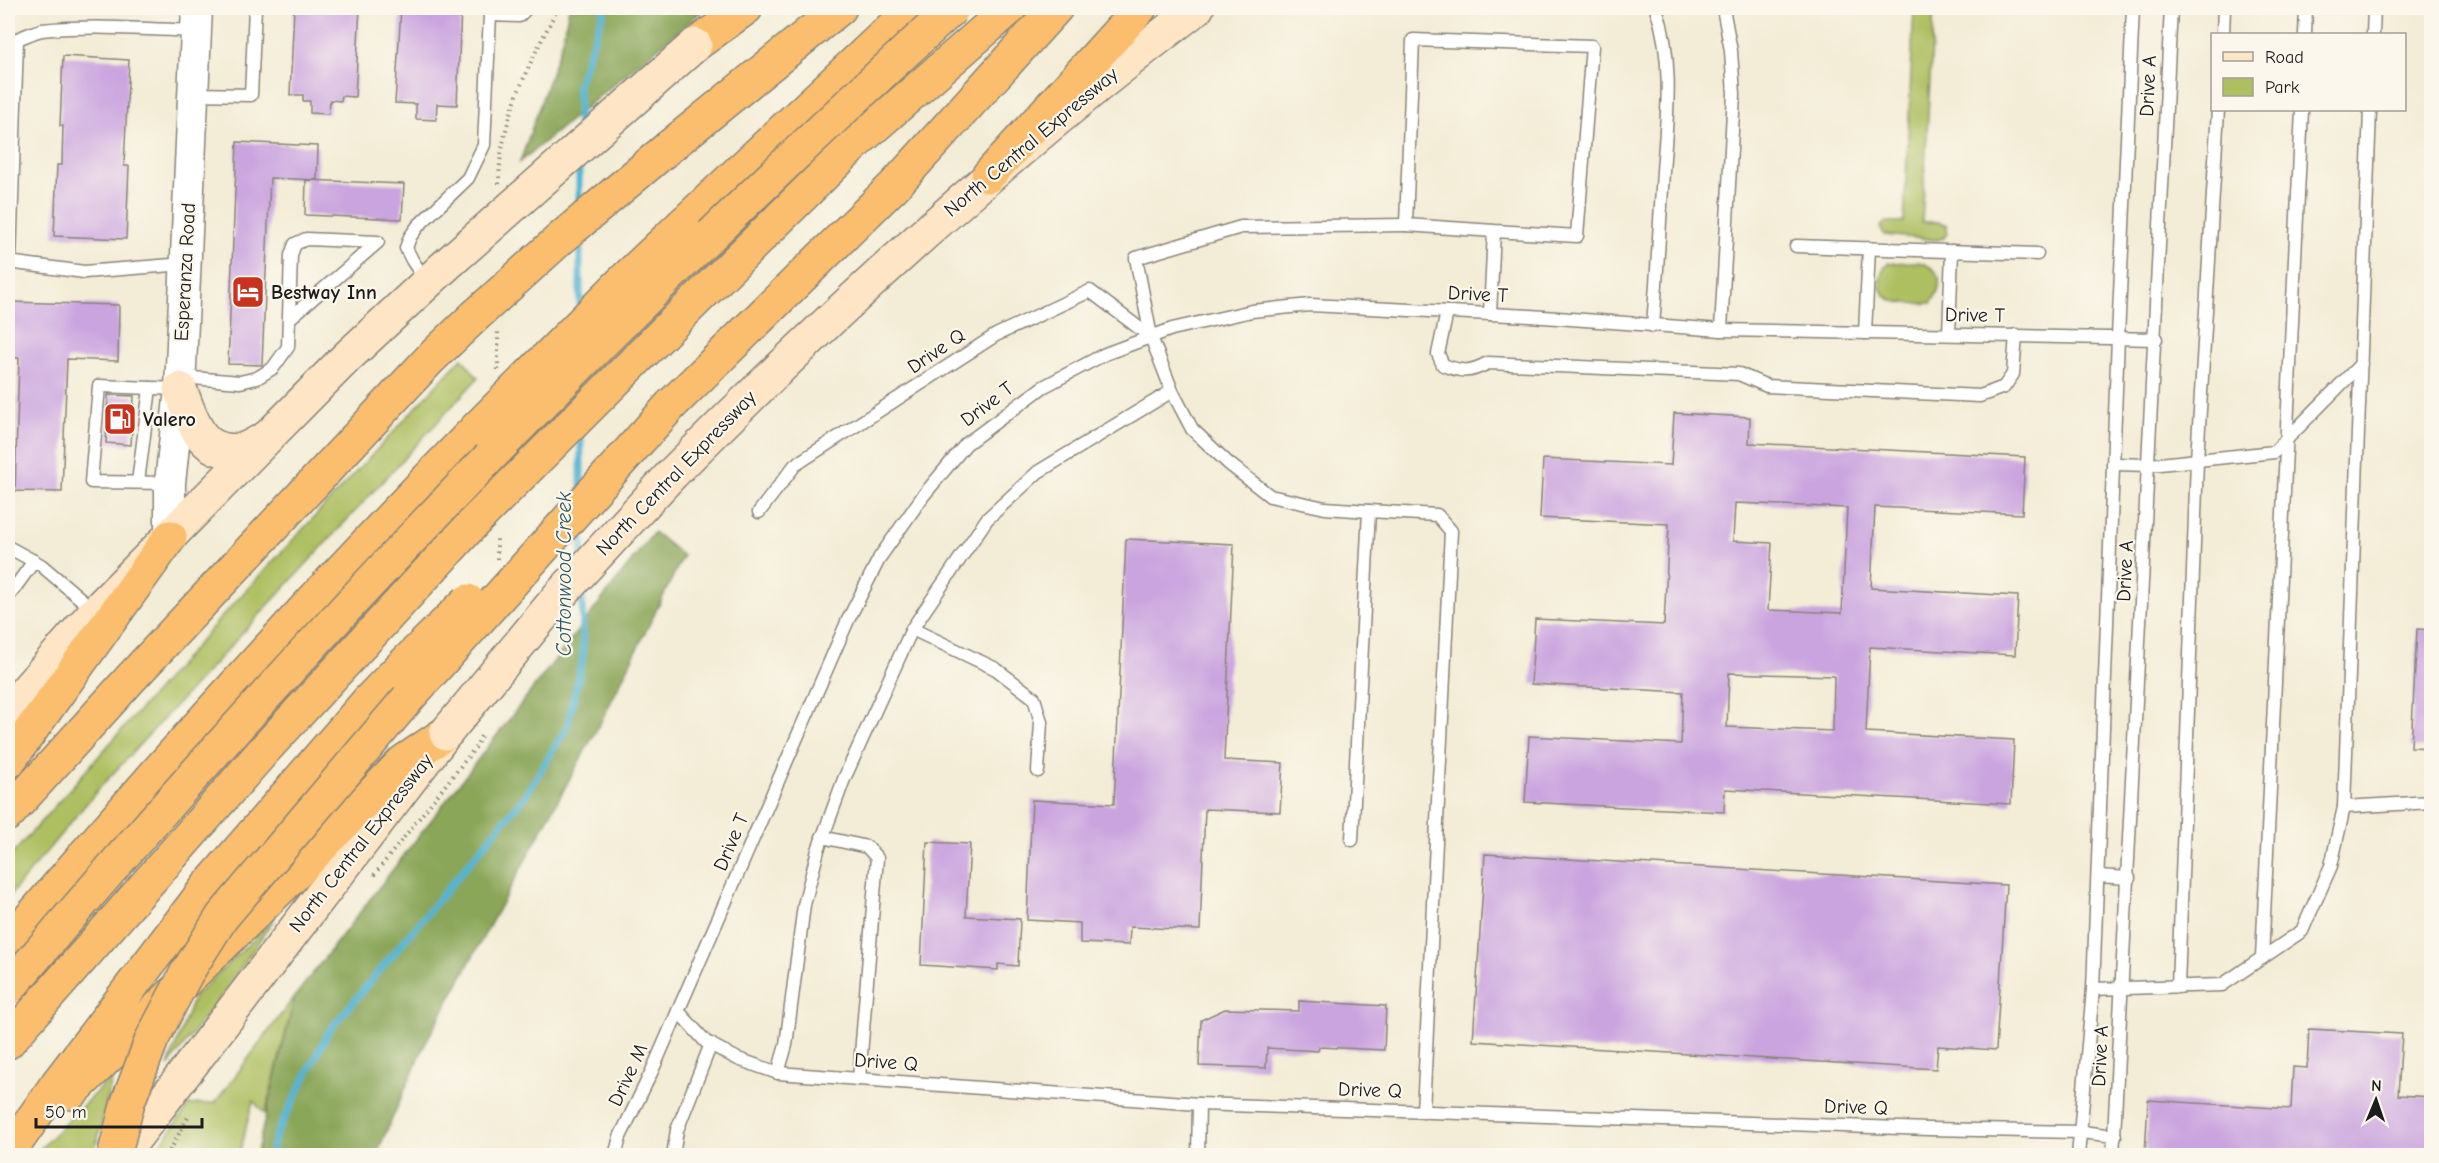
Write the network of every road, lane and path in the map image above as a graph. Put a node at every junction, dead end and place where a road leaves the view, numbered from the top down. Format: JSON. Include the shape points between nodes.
{"nodes":[{"id":1,"x":255,"y":8,"type":"edge"},
{"id":2,"x":527,"y":8,"type":"edge"},
{"id":3,"x":737,"y":8,"type":"edge"},
{"id":4,"x":746,"y":8,"type":"edge"},
{"id":5,"x":840,"y":8,"type":"edge"},
{"id":6,"x":913,"y":8,"type":"edge"},
{"id":7,"x":952,"y":8,"type":"edge"},
{"id":8,"x":1010,"y":8,"type":"edge"},
{"id":9,"x":1056,"y":8,"type":"edge"},
{"id":10,"x":1140,"y":8,"type":"edge"},
{"id":11,"x":1197,"y":8,"type":"edge"},
{"id":12,"x":1656,"y":8,"type":"edge"},
{"id":13,"x":1723,"y":8,"type":"edge"},
{"id":14,"x":2133,"y":8,"type":"edge"},
{"id":15,"x":2171,"y":8,"type":"edge"},
{"id":16,"x":2224,"y":8,"type":"edge"},
{"id":17,"x":2307,"y":8,"type":"edge"},
{"id":18,"x":2374,"y":8,"type":"edge"},
{"id":19,"x":197,"y":19,"type":"edge"},
{"id":20,"x":2223,"y":33,"type":"edge"},
{"id":21,"x":2305,"y":33,"type":"edge"},
{"id":22,"x":2373,"y":33,"type":"edge"},
{"id":23,"x":12,"y":41,"type":"edge"},
{"id":24,"x":695,"y":45,"type":"junction"},
{"id":25,"x":193,"y":94,"type":"junction"},
{"id":26,"x":2218,"y":111,"type":"edge"},
{"id":27,"x":2302,"y":111,"type":"edge"},
{"id":28,"x":2370,"y":111,"type":"edge"},
{"id":29,"x":988,"y":176,"type":"junction"},
{"id":30,"x":1406,"y":225,"type":"junction"},
{"id":31,"x":1494,"y":231,"type":"junction"},
{"id":32,"x":1796,"y":246,"type":"dead end"},
{"id":33,"x":1869,"y":248,"type":"junction"},
{"id":34,"x":1952,"y":251,"type":"junction"},
{"id":35,"x":2037,"y":254,"type":"dead end"},
{"id":36,"x":9,"y":262,"type":"edge"},
{"id":37,"x":186,"y":264,"type":"junction"},
{"id":38,"x":435,"y":275,"type":"junction"},
{"id":39,"x":1447,"y":312,"type":"junction"},
{"id":40,"x":1490,"y":314,"type":"junction"},
{"id":41,"x":290,"y":318,"type":"junction"},
{"id":42,"x":1653,"y":326,"type":"junction"},
{"id":43,"x":1721,"y":330,"type":"junction"},
{"id":44,"x":1865,"y":333,"type":"junction"},
{"id":45,"x":1949,"y":334,"type":"junction"},
{"id":46,"x":2016,"y":335,"type":"junction"},
{"id":47,"x":1151,"y":337,"type":"junction"},
{"id":48,"x":2118,"y":337,"type":"junction"},
{"id":49,"x":2156,"y":339,"type":"junction"},
{"id":50,"x":2361,"y":364,"type":"junction"},
{"id":51,"x":170,"y":384,"type":"junction"},
{"id":52,"x":1172,"y":391,"type":"junction"},
{"id":53,"x":671,"y":405,"type":"junction"},
{"id":54,"x":267,"y":438,"type":"junction"},
{"id":55,"x":2287,"y":439,"type":"junction"},
{"id":56,"x":2197,"y":460,"type":"junction"},
{"id":57,"x":2113,"y":464,"type":"junction"},
{"id":58,"x":2150,"y":465,"type":"junction"},
{"id":59,"x":138,"y":482,"type":"junction"},
{"id":60,"x":170,"y":483,"type":"junction"},
{"id":61,"x":1368,"y":511,"type":"junction"},
{"id":62,"x":759,"y":512,"type":"dead end"},
{"id":63,"x":170,"y":537,"type":"junction"},
{"id":64,"x":8,"y":547,"type":"edge"},
{"id":65,"x":34,"y":561,"type":"junction"},
{"id":66,"x":8,"y":597,"type":"edge"},
{"id":67,"x":96,"y":611,"type":"junction"},
{"id":68,"x":912,"y":629,"type":"junction"},
{"id":69,"x":8,"y":711,"type":"edge"},
{"id":70,"x":446,"y":733,"type":"junction"},
{"id":71,"x":8,"y":762,"type":"edge"},
{"id":72,"x":1038,"y":771,"type":"dead end"},
{"id":73,"x":2432,"y":802,"type":"edge"},
{"id":74,"x":2344,"y":807,"type":"junction"},
{"id":75,"x":8,"y":814,"type":"edge"},
{"id":76,"x":822,"y":837,"type":"junction"},
{"id":77,"x":1352,"y":840,"type":"dead end"},
{"id":78,"x":2098,"y":876,"type":"junction"},
{"id":79,"x":2129,"y":878,"type":"junction"},
{"id":80,"x":8,"y":944,"type":"edge"},
{"id":81,"x":2262,"y":958,"type":"junction"},
{"id":82,"x":2178,"y":987,"type":"junction"},
{"id":83,"x":8,"y":989,"type":"edge"},
{"id":84,"x":2093,"y":989,"type":"junction"},
{"id":85,"x":2123,"y":989,"type":"junction"},
{"id":86,"x":678,"y":1011,"type":"junction"},
{"id":87,"x":8,"y":1042,"type":"edge"},
{"id":88,"x":711,"y":1044,"type":"junction"},
{"id":89,"x":778,"y":1073,"type":"junction"},
{"id":90,"x":859,"y":1079,"type":"junction"},
{"id":91,"x":1199,"y":1104,"type":"junction"},
{"id":92,"x":1423,"y":1112,"type":"junction"},
{"id":93,"x":2081,"y":1132,"type":"junction"},
{"id":94,"x":2115,"y":1136,"type":"junction"},
{"id":95,"x":8,"y":1155,"type":"edge"},
{"id":96,"x":114,"y":1155,"type":"edge"},
{"id":97,"x":121,"y":1155,"type":"edge"},
{"id":98,"x":615,"y":1155,"type":"edge"},
{"id":99,"x":674,"y":1155,"type":"edge"},
{"id":100,"x":1198,"y":1155,"type":"edge"},
{"id":101,"x":2078,"y":1155,"type":"edge"},
{"id":102,"x":2113,"y":1155,"type":"edge"}],
"edges":[{"from":1,"to":25,"type":"lane","via":[[251,95]]},
{"from":2,"to":38,"type":"lane","via":[[519,16],[490,15],[484,145],[468,178],[410,237],[406,248],[412,260]]},
{"from":3,"to":24,"type":"main road"},
{"from":4,"to":24,"type":"highway"},
{"from":5,"to":75,"type":"highway","bridge":true,"via":[[560,239],[430,359]]},
{"from":6,"to":80,"type":"highway","bridge":true,"via":[[615,289],[476,429],[237,683]]},
{"from":7,"to":83,"type":"highway","bridge":true,"via":[[686,258],[471,475],[141,834]]},
{"from":8,"to":87,"type":"highway","bridge":true,"via":[[859,140],[475,521],[266,748]]},
{"from":9,"to":53,"type":"highway","via":[[896,184]]},
{"from":10,"to":29,"type":"highway"},
{"from":11,"to":29,"type":"main road","name":"North Central Expressway"},
{"from":12,"to":42,"type":"lane","via":[[1667,55],[1668,95]]},
{"from":13,"to":43,"type":"lane","via":[[1734,94]]},
{"from":14,"to":48,"type":"lane","name":"Drive A"},
{"from":15,"to":49,"type":"lane","name":"Drive A"},
{"from":16,"to":20,"type":"lane"},
{"from":17,"to":21,"type":"lane"},
{"from":18,"to":22,"type":"lane"},
{"from":19,"to":23,"type":"lane","via":[[39,30]]},
{"from":19,"to":25,"type":"street","name":"Esperanza Road"},
{"from":23,"to":36,"type":"lane"},
{"from":24,"to":38,"type":"main road","bridge":true},
{"from":25,"to":37,"type":"street","name":"Esperanza Road"},
{"from":26,"to":56,"type":"lane"},
{"from":27,"to":55,"type":"lane"},
{"from":28,"to":50,"type":"lane"},
{"from":29,"to":70,"type":"main road","name":"North Central Expressway","bridge":true,"via":[[870,281],[672,474],[559,596]]},
{"from":30,"to":31,"type":"lane"},
{"from":30,"to":31,"type":"lane","via":[[1413,40],[1592,46],[1577,236]]},
{"from":30,"to":47,"type":"lane","via":[[1241,227],[1136,258]]},
{"from":31,"to":40,"type":"lane"},
{"from":32,"to":33,"type":"lane"},
{"from":33,"to":34,"type":"lane"},
{"from":33,"to":44,"type":"lane"},
{"from":34,"to":35,"type":"lane"},
{"from":34,"to":45,"type":"lane"},
{"from":36,"to":37,"type":"lane","via":[[84,272]]},
{"from":37,"to":51,"type":"street","name":"Esperanza Road"},
{"from":38,"to":54,"type":"main road"},
{"from":39,"to":40,"type":"lane","name":"Drive T"},
{"from":39,"to":46,"type":"lane","via":[[1438,354],[1443,365],[1461,372],[1488,363],[1739,374],[1767,386],[1980,396],[2004,387],[2013,374]]},
{"from":39,"to":47,"type":"lane","name":"Drive T","via":[[1310,305],[1252,311]]},
{"from":40,"to":42,"type":"lane","name":"Drive T"},
{"from":41,"to":41,"type":"lane","via":[[291,255],[295,244],[306,239],[378,242]]},
{"from":41,"to":51,"type":"lane","via":[[288,347],[273,368],[257,378]]},
{"from":42,"to":43,"type":"lane","name":"Drive T"},
{"from":43,"to":44,"type":"lane","name":"Drive T"},
{"from":44,"to":45,"type":"lane","name":"Drive T"},
{"from":45,"to":46,"type":"lane","name":"Drive T"},
{"from":46,"to":48,"type":"lane","name":"Drive T"},
{"from":47,"to":52,"type":"lane"},
{"from":47,"to":62,"type":"lane","name":"Drive Q","via":[[1090,291],[996,335],[795,465]]},
{"from":47,"to":86,"type":"lane","name":"Drive T","via":[[1105,354],[1043,387],[966,444],[880,557],[848,620]]},
{"from":48,"to":49,"type":"lane","name":"Drive T"},
{"from":48,"to":57,"type":"lane","name":"Drive A"},
{"from":49,"to":58,"type":"lane","name":"Drive A"},
{"from":50,"to":55,"type":"lane"},
{"from":50,"to":74,"type":"lane"},
{"from":51,"to":54,"type":"main road","via":[[199,436],[217,448],[240,450]]},
{"from":51,"to":59,"type":"lane"},
{"from":51,"to":59,"type":"lane","via":[[99,386],[91,482]]},
{"from":51,"to":60,"type":"street","name":"Esperanza Road"},
{"from":52,"to":61,"type":"lane","via":[[1192,429],[1270,496],[1325,508]]},
{"from":52,"to":68,"type":"lane","via":[[1038,472],[987,519]]},
{"from":53,"to":95,"type":"highway","bridge":true,"via":[[368,701],[202,894],[57,1084]]},
{"from":53,"to":96,"type":"highway","bridge":true,"via":[[410,696],[222,917],[152,1039],[128,1102]]},
{"from":54,"to":63,"type":"main road"},
{"from":55,"to":56,"type":"lane","via":[[2274,452]]},
{"from":55,"to":81,"type":"lane"},
{"from":56,"to":58,"type":"lane"},
{"from":56,"to":82,"type":"lane"},
{"from":57,"to":58,"type":"lane"},
{"from":57,"to":78,"type":"lane","name":"Drive A"},
{"from":58,"to":79,"type":"lane","name":"Drive A"},
{"from":59,"to":60,"type":"lane"},
{"from":60,"to":63,"type":"street","name":"Esperanza Road"},
{"from":61,"to":77,"type":"lane"},
{"from":61,"to":92,"type":"lane","via":[[1437,515],[1451,531]]},
{"from":63,"to":67,"type":"main road"},
{"from":63,"to":71,"type":"highway"},
{"from":64,"to":65,"type":"lane"},
{"from":65,"to":66,"type":"lane"},
{"from":65,"to":67,"type":"lane"},
{"from":67,"to":69,"type":"main road"},
{"from":68,"to":72,"type":"lane","via":[[996,669],[1034,698],[1041,722]]},
{"from":68,"to":76,"type":"lane"},
{"from":70,"to":95,"type":"highway","via":[[404,762]]},
{"from":70,"to":97,"type":"main road","name":"North Central Expressway"},
{"from":73,"to":74,"type":"lane"},
{"from":74,"to":81,"type":"lane","via":[[2331,866],[2302,931]]},
{"from":76,"to":89,"type":"lane","via":[[804,905],[786,1045]]},
{"from":76,"to":90,"type":"lane","via":[[867,847],[877,858]]},
{"from":78,"to":79,"type":"lane"},
{"from":78,"to":84,"type":"lane","name":"Drive A"},
{"from":79,"to":85,"type":"lane","name":"Drive A"},
{"from":81,"to":82,"type":"lane","via":[[2222,985]]},
{"from":82,"to":85,"type":"lane"},
{"from":84,"to":85,"type":"lane"},
{"from":84,"to":93,"type":"lane","name":"Drive A"},
{"from":85,"to":94,"type":"lane","name":"Drive A"},
{"from":86,"to":88,"type":"lane","name":"Drive Q"},
{"from":86,"to":98,"type":"lane","name":"Drive M"},
{"from":88,"to":89,"type":"lane","name":"Drive Q","via":[[738,1059]]},
{"from":88,"to":99,"type":"lane","via":[[677,1130]]},
{"from":89,"to":90,"type":"lane","name":"Drive Q"},
{"from":90,"to":91,"type":"lane","name":"Drive Q"},
{"from":91,"to":92,"type":"lane","name":"Drive Q"},
{"from":91,"to":100,"type":"lane"},
{"from":92,"to":93,"type":"lane","name":"Drive Q"},
{"from":93,"to":94,"type":"lane","name":"Drive Q"},
{"from":93,"to":101,"type":"lane","name":"Drive A"},
{"from":94,"to":102,"type":"lane","name":"Drive A"}]}
